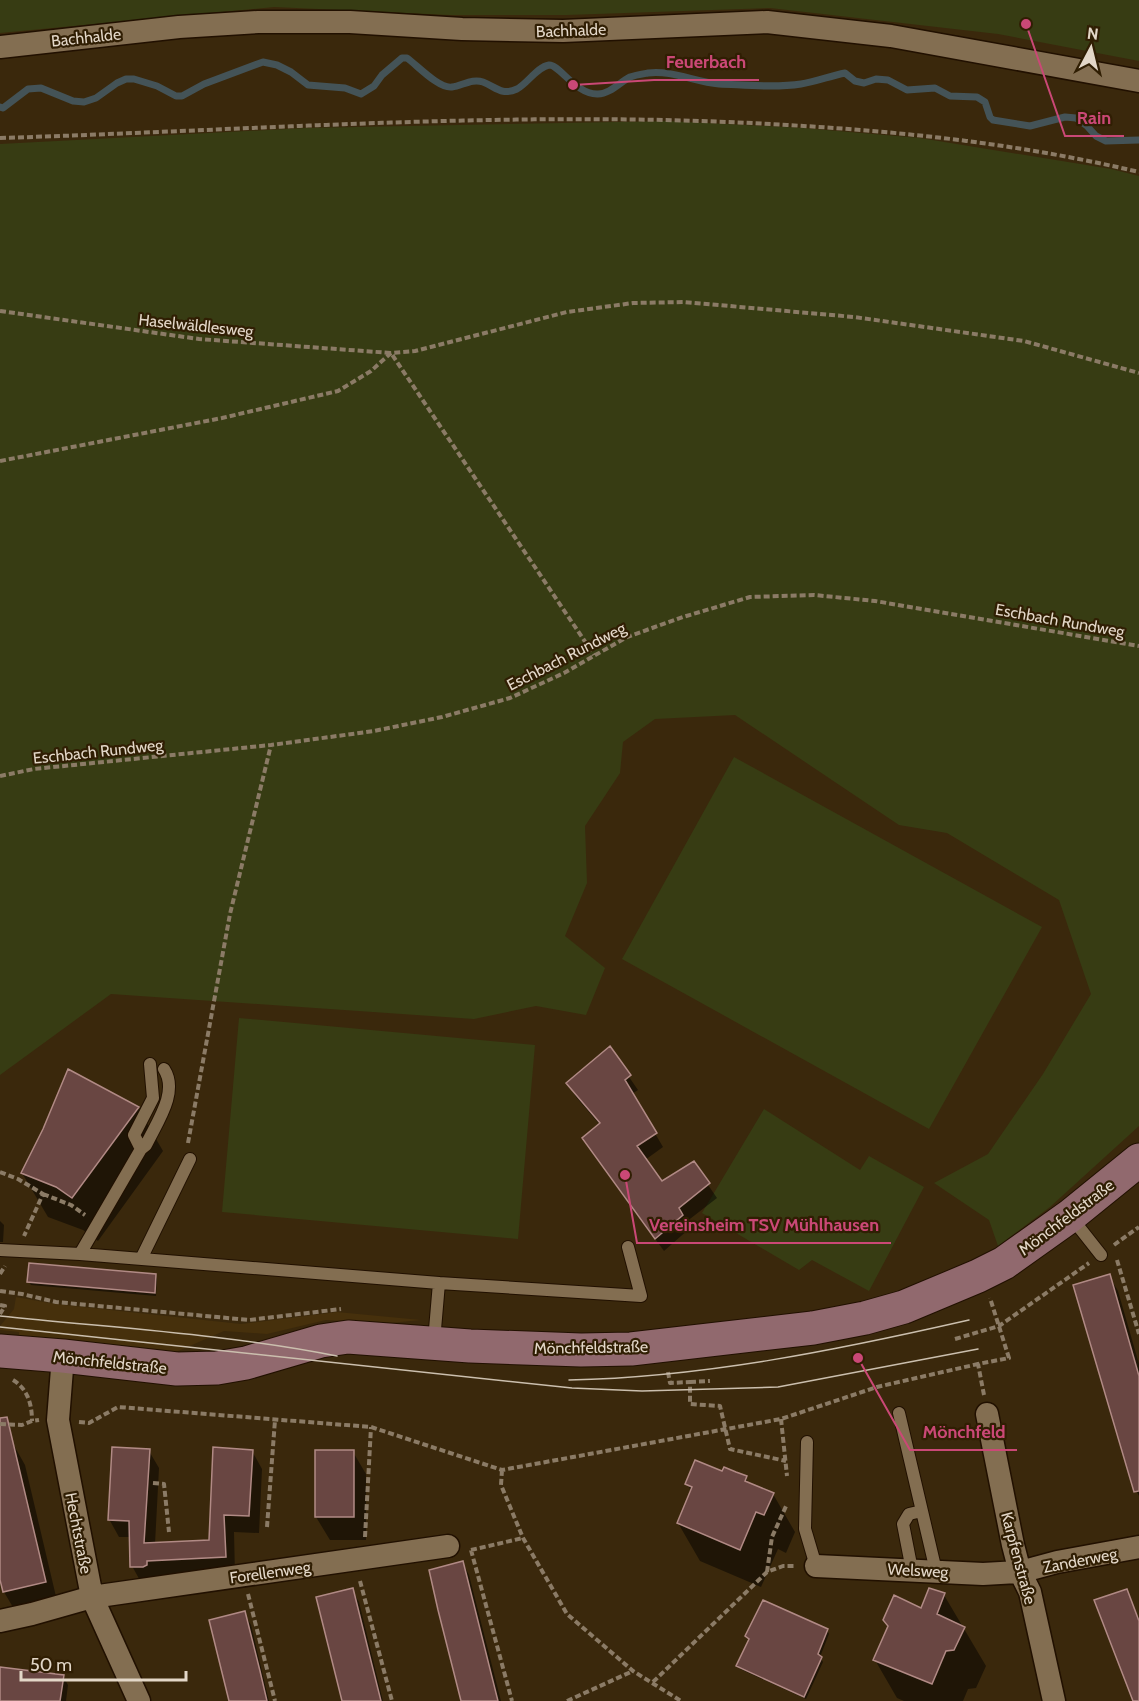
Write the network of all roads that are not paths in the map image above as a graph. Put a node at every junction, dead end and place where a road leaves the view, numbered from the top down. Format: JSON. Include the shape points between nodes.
{"nodes":[{"id":1,"x":0,"y":47,"type":"edge"},
{"id":2,"x":1139,"y":81,"type":"edge"},
{"id":3,"x":150,"y":1064,"type":"dead end"},
{"id":4,"x":164,"y":1068,"type":"dead end"},
{"id":5,"x":141,"y":1149,"type":"junction"},
{"id":6,"x":190,"y":1159,"type":"road end"},
{"id":7,"x":1139,"y":1160,"type":"edge"},
{"id":8,"x":1070,"y":1216,"type":"junction"},
{"id":9,"x":628,"y":1247,"type":"dead end"},
{"id":10,"x":0,"y":1250,"type":"edge"},
{"id":11,"x":80,"y":1254,"type":"junction"},
{"id":12,"x":1101,"y":1255,"type":"road end"},
{"id":13,"x":141,"y":1259,"type":"junction"},
{"id":14,"x":439,"y":1283,"type":"junction"},
{"id":15,"x":434,"y":1342,"type":"junction"},
{"id":16,"x":0,"y":1351,"type":"edge"},
{"id":17,"x":63,"y":1356,"type":"junction"},
{"id":18,"x":898,"y":1413,"type":"dead end"},
{"id":19,"x":987,"y":1414,"type":"road end"},
{"id":20,"x":807,"y":1442,"type":"dead end"},
{"id":21,"x":922,"y":1511,"type":"junction"},
{"id":22,"x":448,"y":1546,"type":"road end"},
{"id":23,"x":1139,"y":1548,"type":"edge"},
{"id":24,"x":816,"y":1566,"type":"joint"},
{"id":25,"x":912,"y":1570,"type":"junction"},
{"id":26,"x":936,"y":1571,"type":"junction"},
{"id":27,"x":1020,"y":1572,"type":"junction"},
{"id":28,"x":92,"y":1597,"type":"junction"},
{"id":29,"x":0,"y":1621,"type":"edge"},
{"id":30,"x":139,"y":1701,"type":"edge"},
{"id":31,"x":1054,"y":1701,"type":"edge"}],
"edges":[{"from":1,"to":2,"type":"street","name":"Bachhalde","via":[[258,22],[350,22],[563,32],[767,22],[903,38]]},
{"from":3,"to":5,"type":"lane","via":[[153,1098],[134,1135]]},
{"from":4,"to":5,"type":"lane","via":[[171,1078],[168,1100]]},
{"from":5,"to":11,"type":"lane"},
{"from":6,"to":13,"type":"lane"},
{"from":7,"to":8,"type":"main road","name":"Mönchfeldstraße"},
{"from":8,"to":12,"type":"lane"},
{"from":8,"to":15,"type":"main road","name":"Mönchfeldstraße","via":[[1004,1263],[978,1276],[904,1307],[865,1318],[813,1328],[631,1349]]},
{"from":9,"to":14,"type":"lane","via":[[641,1296]]},
{"from":10,"to":11,"type":"lane"},
{"from":11,"to":13,"type":"lane"},
{"from":13,"to":14,"type":"lane"},
{"from":14,"to":15,"type":"lane"},
{"from":15,"to":17,"type":"main road","name":"Mönchfeldstraße","via":[[348,1337],[217,1368],[177,1369]]},
{"from":16,"to":17,"type":"main road","name":"Mönchfeldstraße"},
{"from":17,"to":28,"type":"street","name":"Hechtstraße","via":[[58,1419]]},
{"from":18,"to":21,"type":"lane"},
{"from":19,"to":27,"type":"street","name":"Karpfenstraße"},
{"from":20,"to":24,"type":"lane","via":[[805,1529]]},
{"from":21,"to":25,"type":"lane","via":[[909,1514],[903,1524]]},
{"from":21,"to":26,"type":"lane"},
{"from":22,"to":28,"type":"street","name":"Forellenweg"},
{"from":23,"to":27,"type":"street","name":"Zanderweg"},
{"from":24,"to":25,"type":"street","name":"Welsweg"},
{"from":25,"to":26,"type":"street","name":"Welsweg"},
{"from":26,"to":27,"type":"street","name":"Welsweg"},
{"from":27,"to":31,"type":"street","name":"Karpfenstraße","via":[[1030,1592]]},
{"from":28,"to":29,"type":"street","name":"Forellenweg"},
{"from":28,"to":30,"type":"street","name":"Hechtstraße"}]}
